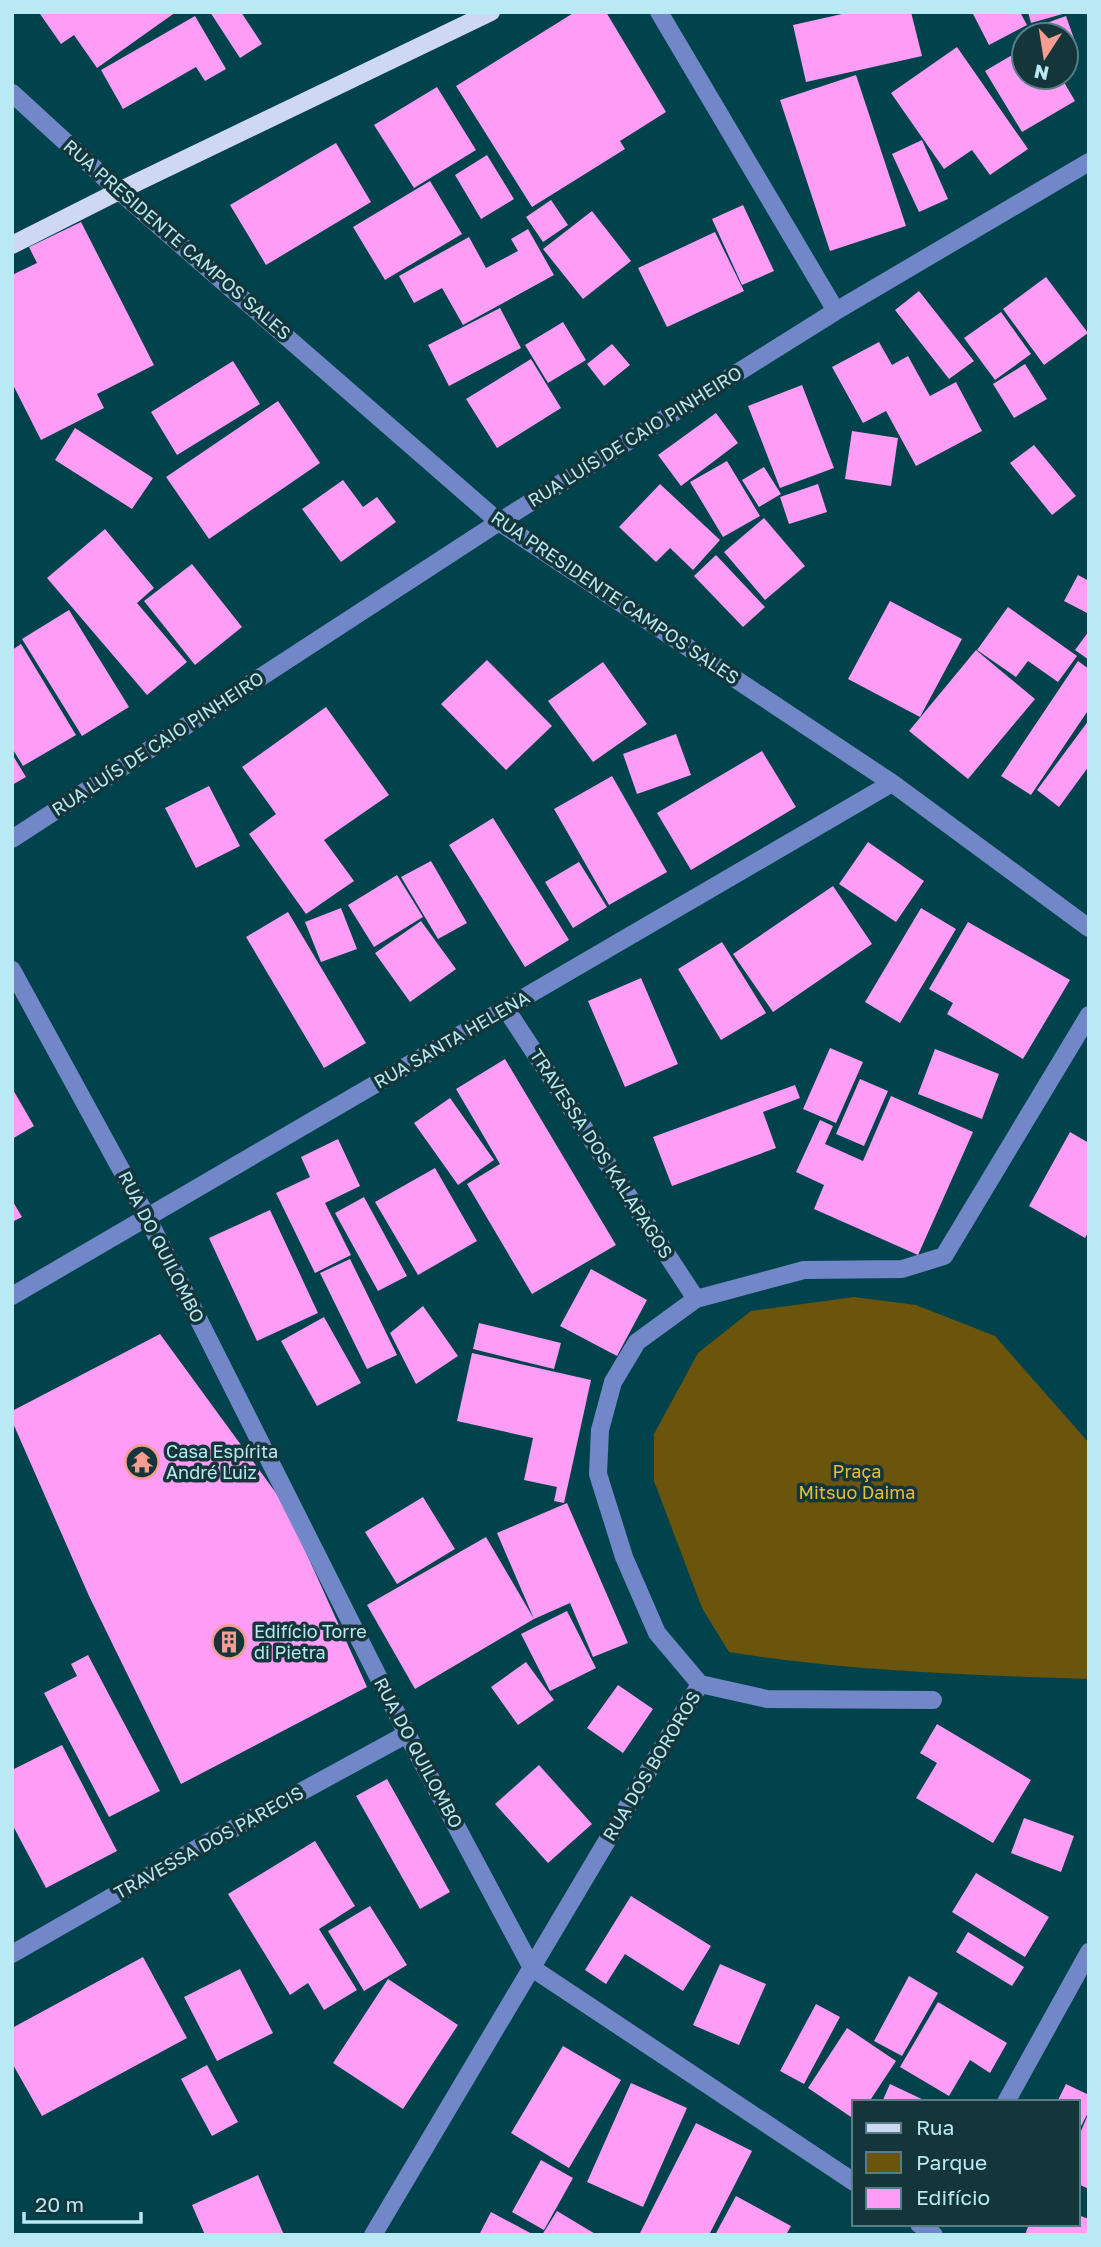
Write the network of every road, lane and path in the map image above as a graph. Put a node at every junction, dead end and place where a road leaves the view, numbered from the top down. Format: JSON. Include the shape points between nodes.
{"nodes":[{"id":1,"x":491,"y":12,"type":"edge"},
{"id":2,"x":659,"y":12,"type":"edge"},
{"id":3,"x":12,"y":93,"type":"edge"},
{"id":4,"x":1089,"y":162,"type":"edge"},
{"id":5,"x":119,"y":191,"type":"junction"},
{"id":6,"x":12,"y":245,"type":"edge"},
{"id":7,"x":836,"y":311,"type":"junction"},
{"id":8,"x":499,"y":522,"type":"junction"},
{"id":9,"x":892,"y":783,"type":"junction"},
{"id":10,"x":12,"y":839,"type":"edge"},
{"id":11,"x":1089,"y":928,"type":"edge"},
{"id":12,"x":12,"y":970,"type":"edge"},
{"id":13,"x":506,"y":1009,"type":"junction"},
{"id":14,"x":1089,"y":1015,"type":"edge"},
{"id":15,"x":147,"y":1217,"type":"junction"},
{"id":16,"x":12,"y":1296,"type":"edge"},
{"id":17,"x":696,"y":1299,"type":"junction"},
{"id":18,"x":700,"y":1684,"type":"junction"},
{"id":19,"x":933,"y":1700,"type":"dead end"},
{"id":20,"x":407,"y":1734,"type":"junction"},
{"id":21,"x":1089,"y":1952,"type":"edge"},
{"id":22,"x":12,"y":1954,"type":"edge"},
{"id":23,"x":532,"y":1968,"type":"junction"},
{"id":24,"x":1007,"y":2100,"type":"edge"},
{"id":25,"x":852,"y":2181,"type":"edge"},
{"id":26,"x":373,"y":2235,"type":"edge"}],
"edges":[{"from":1,"to":5,"type":"main road"},
{"from":2,"to":7,"type":"street"},
{"from":3,"to":5,"type":"street","name":"RUA PRESIDENTE CAMPOS SALES"},
{"from":4,"to":7,"type":"street","name":"RUA LUÍS DE CAIO PINHEIRO"},
{"from":5,"to":6,"type":"main road"},
{"from":5,"to":8,"type":"street","name":"RUA PRESIDENTE CAMPOS SALES"},
{"from":7,"to":8,"type":"street","name":"RUA LUÍS DE CAIO PINHEIRO"},
{"from":8,"to":9,"type":"street","name":"RUA PRESIDENTE CAMPOS SALES"},
{"from":8,"to":10,"type":"street","name":"RUA LUÍS DE CAIO PINHEIRO"},
{"from":9,"to":11,"type":"street","name":"RUA PRESIDENTE CAMPOS SALES"},
{"from":9,"to":13,"type":"street","name":"RUA SANTA HELENA"},
{"from":12,"to":15,"type":"street","name":"RUA DO QUILOMBO"},
{"from":13,"to":15,"type":"street","name":"RUA SANTA HELENA"},
{"from":13,"to":17,"type":"street","name":"TRAVESSA DOS KALAPAGOS"},
{"from":14,"to":17,"type":"street","via":[[944,1256],[902,1269],[804,1270]]},
{"from":15,"to":16,"type":"street","name":"RUA SANTA HELENA"},
{"from":15,"to":20,"type":"street","name":"RUA DO QUILOMBO"},
{"from":17,"to":18,"type":"street","name":"RUA DOS BOROROS","via":[[637,1342],[613,1382],[600,1430],[598,1474],[624,1557],[657,1633]]},
{"from":18,"to":19,"type":"street","via":[[767,1699]]},
{"from":18,"to":23,"type":"street","name":"RUA DOS BOROROS"},
{"from":20,"to":22,"type":"street","name":"TRAVESSA DOS PARECIS"},
{"from":20,"to":23,"type":"street","name":"RUA DO QUILOMBO"},
{"from":21,"to":24,"type":"street"},
{"from":23,"to":25,"type":"street","name":"RUA DO QUILOMBO"},
{"from":23,"to":26,"type":"street","name":"RUA DOS BOROROS"}]}
